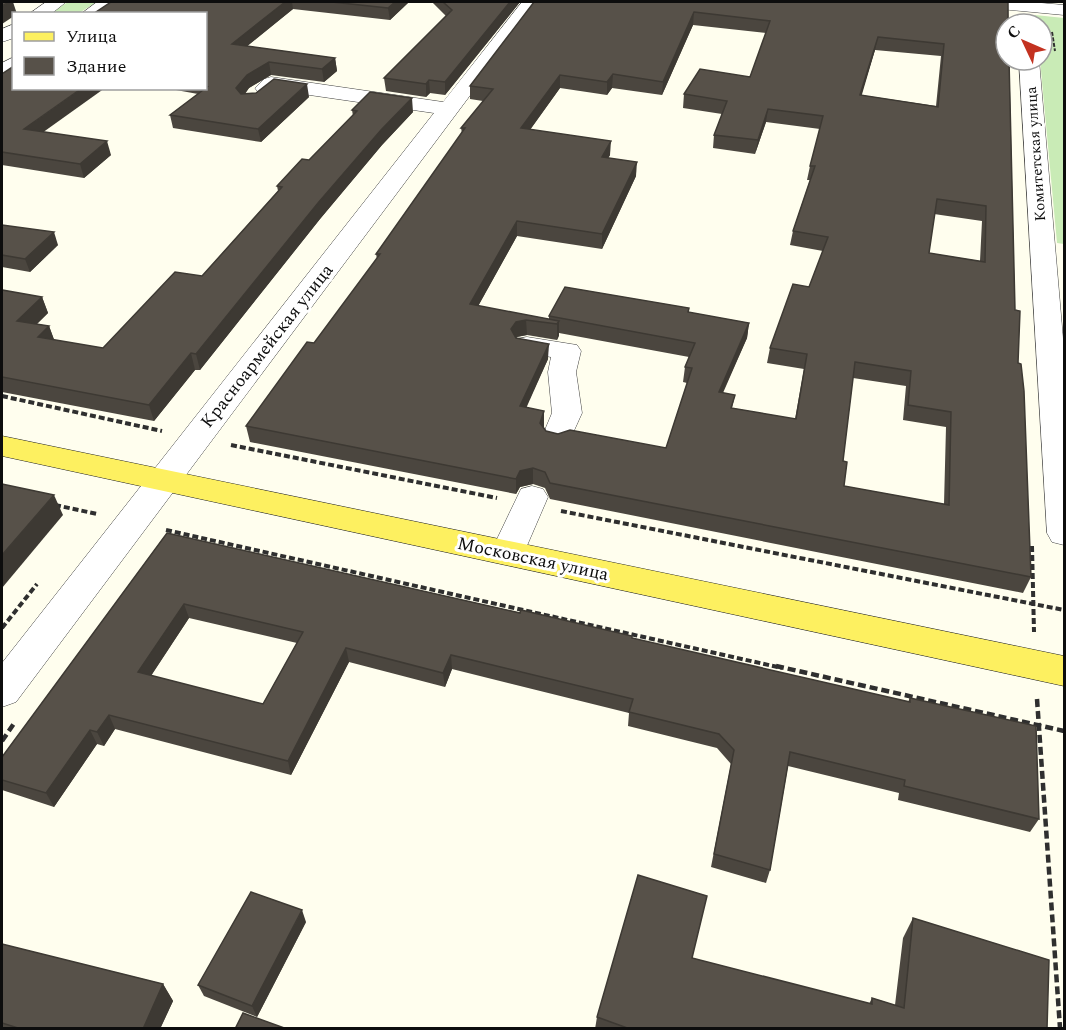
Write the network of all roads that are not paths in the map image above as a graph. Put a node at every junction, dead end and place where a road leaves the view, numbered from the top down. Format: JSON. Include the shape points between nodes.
{"nodes":[{"id":1,"x":57,"y":2,"type":"edge"},
{"id":2,"x":108,"y":2,"type":"edge"},
{"id":3,"x":531,"y":2,"type":"edge"},
{"id":4,"x":979,"y":2,"type":"edge"},
{"id":5,"x":1026,"y":10,"type":"edge"},
{"id":6,"x":1065,"y":10,"type":"edge"},
{"id":7,"x":41,"y":12,"type":"edge"},
{"id":8,"x":93,"y":12,"type":"edge"},
{"id":9,"x":1031,"y":72,"type":"edge"},
{"id":10,"x":251,"y":101,"type":"edge"},
{"id":11,"x":449,"y":109,"type":"junction"},
{"id":12,"x":1054,"y":248,"type":"edge"},
{"id":13,"x":527,"y":345,"type":"edge"},
{"id":14,"x":557,"y":437,"type":"edge"},
{"id":15,"x":4,"y":446,"type":"edge"},
{"id":16,"x":169,"y":475,"type":"junction"},
{"id":17,"x":532,"y":497,"type":"dead end"},
{"id":18,"x":1065,"y":533,"type":"edge"},
{"id":19,"x":514,"y":539,"type":"junction"},
{"id":20,"x":1049,"y":660,"type":"edge"},
{"id":21,"x":2,"y":691,"type":"edge"}],
"edges":[{"from":1,"to":7,"type":"street"},
{"from":2,"to":8,"type":"street"},
{"from":3,"to":11,"type":"street","name":"Красноармейская улица"},
{"from":4,"to":5,"type":"street"},
{"from":5,"to":6,"type":"street"},
{"from":9,"to":12,"type":"street","name":"Комитетская улица"},
{"from":10,"to":11,"type":"street","via":[[271,83]]},
{"from":11,"to":16,"type":"street","name":"Красноармейская улица"},
{"from":12,"to":18,"type":"street","name":"Комитетская улица"},
{"from":13,"to":14,"type":"street","via":[[567,351],[562,372],[567,413]]},
{"from":15,"to":16,"type":"main road","name":"Московская улица"},
{"from":16,"to":19,"type":"main road","name":"Московская улица"},
{"from":16,"to":20,"type":"main road","name":"Московская улица"},
{"from":16,"to":21,"type":"street","name":"Красноармейская улица"},
{"from":17,"to":19,"type":"street"},
{"from":19,"to":20,"type":"main road","name":"Московская улица"}]}
